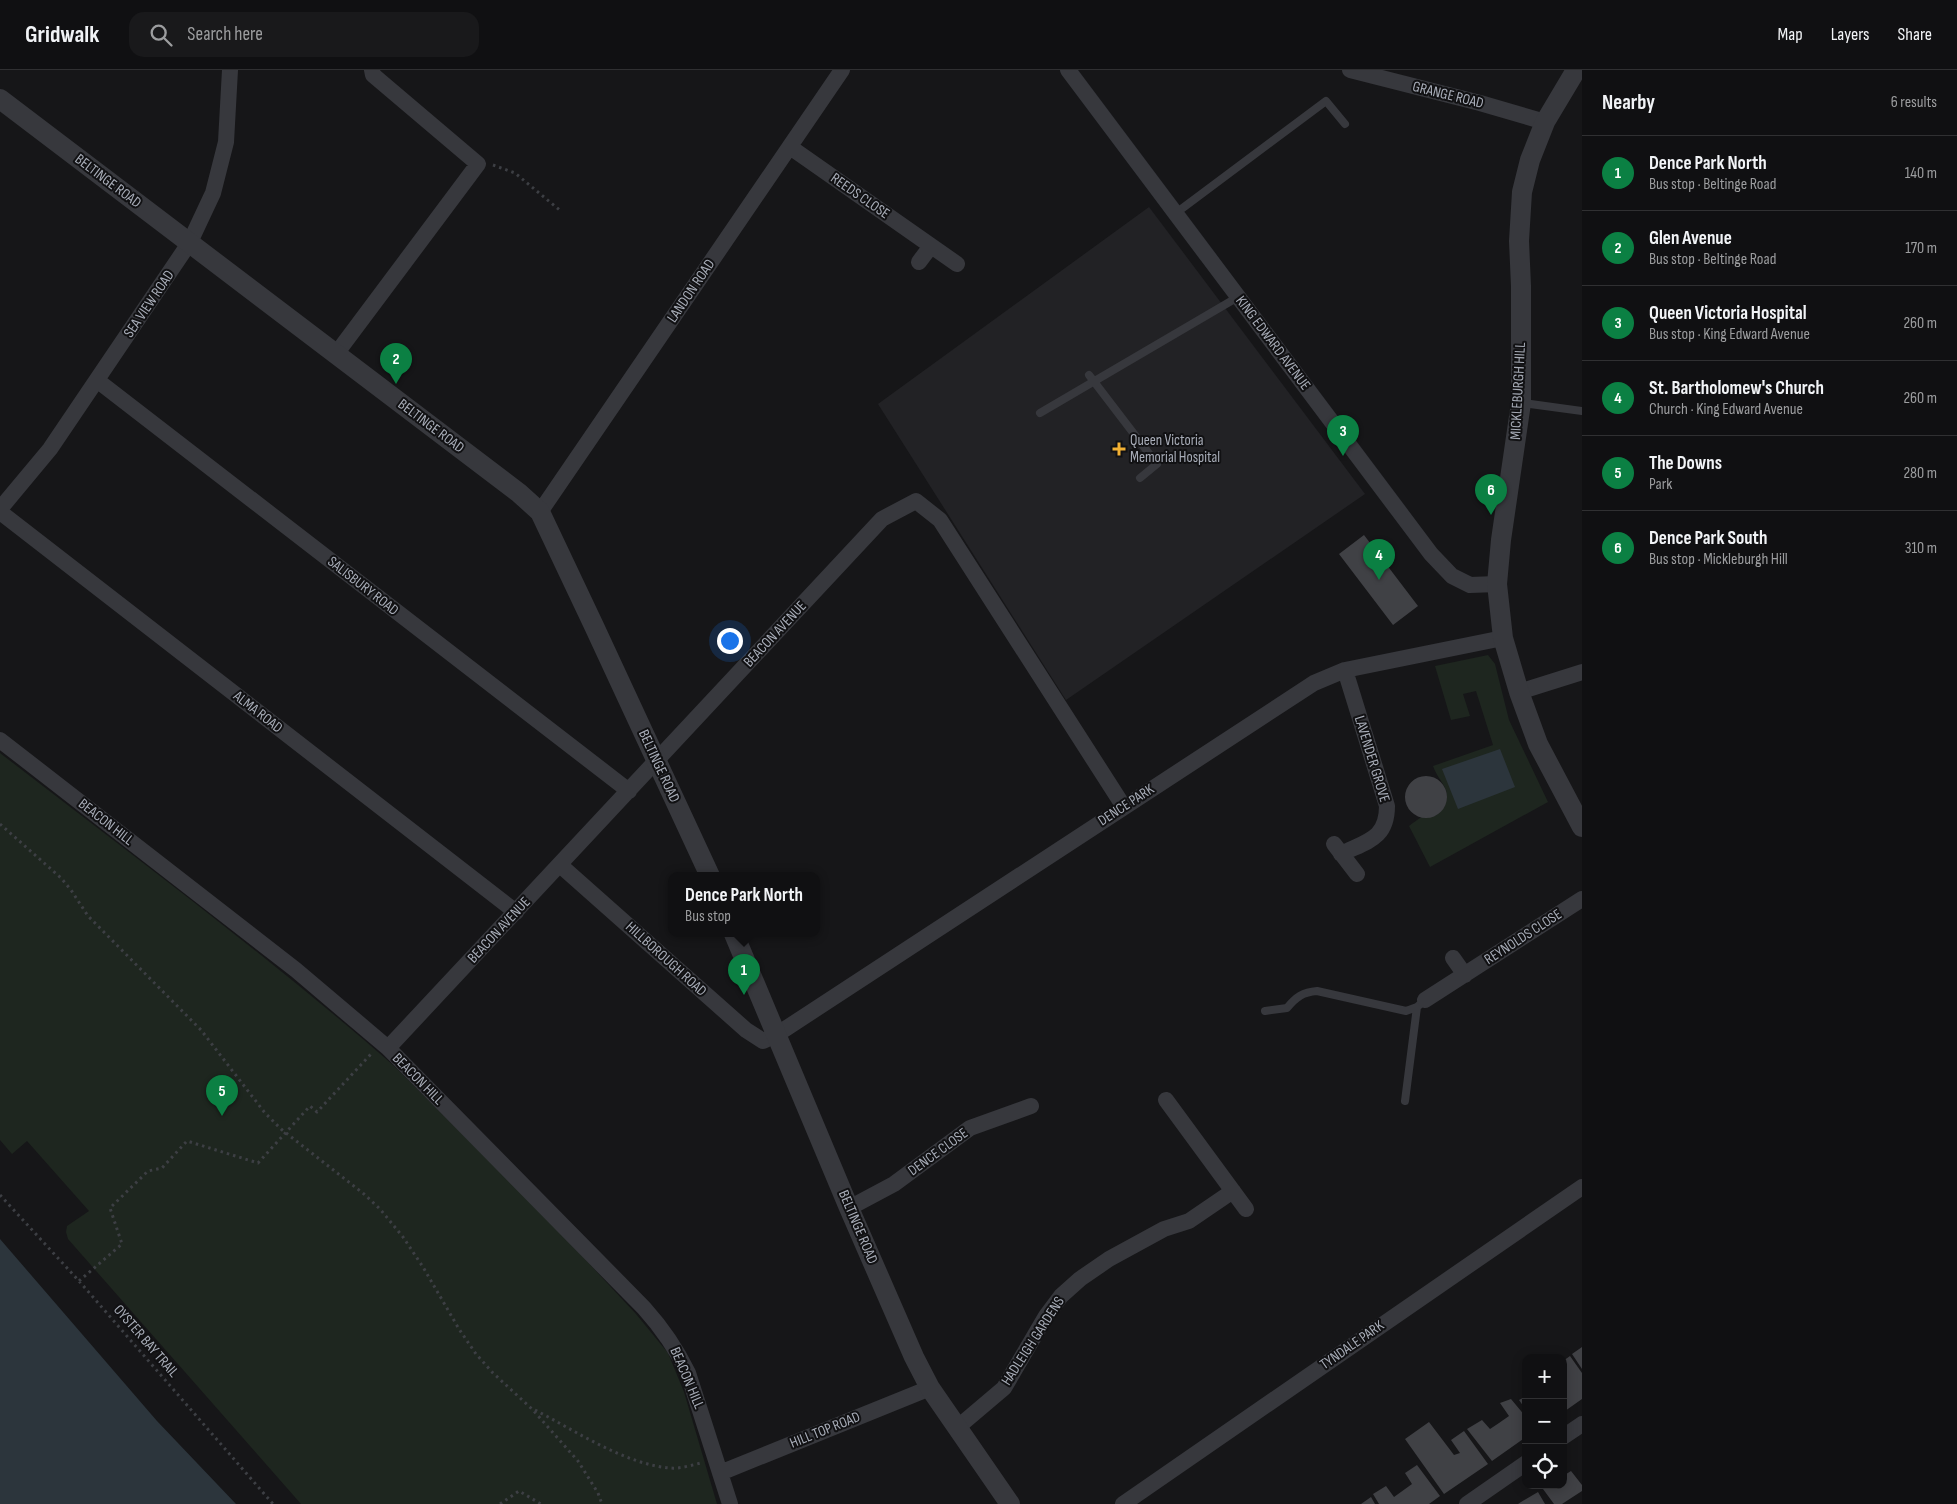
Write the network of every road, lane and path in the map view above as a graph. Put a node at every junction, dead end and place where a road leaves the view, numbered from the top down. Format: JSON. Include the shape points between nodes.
{"nodes":[{"id":1,"x":230,"y":70,"type":"edge"},
{"id":2,"x":372,"y":70,"type":"edge"},
{"id":3,"x":842,"y":70,"type":"edge"},
{"id":4,"x":1068,"y":70,"type":"edge"},
{"id":5,"x":1350,"y":70,"type":"edge"},
{"id":6,"x":1576,"y":70,"type":"edge"},
{"id":7,"x":0,"y":99,"type":"edge"},
{"id":8,"x":1545,"y":122,"type":"junction"},
{"id":9,"x":1345,"y":124,"type":"dead end"},
{"id":10,"x":790,"y":147,"type":"junction"},
{"id":11,"x":478,"y":164,"type":"junction"},
{"id":12,"x":562,"y":212,"type":"dead end"},
{"id":13,"x":1176,"y":213,"type":"junction"},
{"id":14,"x":190,"y":242,"type":"junction"},
{"id":15,"x":931,"y":246,"type":"junction"},
{"id":16,"x":919,"y":262,"type":"dead end"},
{"id":17,"x":957,"y":264,"type":"dead end"},
{"id":18,"x":1238,"y":297,"type":"junction"},
{"id":19,"x":336,"y":354,"type":"junction"},
{"id":20,"x":1092,"y":378,"type":"junction"},
{"id":21,"x":98,"y":380,"type":"junction"},
{"id":22,"x":1521,"y":403,"type":"junction"},
{"id":23,"x":1582,"y":411,"type":"edge"},
{"id":24,"x":1040,"y":413,"type":"dead end"},
{"id":25,"x":1140,"y":478,"type":"dead end"},
{"id":26,"x":0,"y":511,"type":"edge"},
{"id":27,"x":540,"y":512,"type":"junction"},
{"id":28,"x":1497,"y":584,"type":"junction"},
{"id":29,"x":1503,"y":638,"type":"junction"},
{"id":30,"x":1345,"y":670,"type":"junction"},
{"id":31,"x":1582,"y":672,"type":"edge"},
{"id":32,"x":1519,"y":692,"type":"junction"},
{"id":33,"x":0,"y":740,"type":"edge"},
{"id":34,"x":657,"y":761,"type":"junction"},
{"id":35,"x":629,"y":792,"type":"junction"},
{"id":36,"x":1124,"y":807,"type":"junction"},
{"id":37,"x":0,"y":824,"type":"edge"},
{"id":38,"x":1582,"y":827,"type":"edge"},
{"id":39,"x":560,"y":865,"type":"junction"},
{"id":40,"x":708,"y":872,"type":"edge"},
{"id":41,"x":1357,"y":874,"type":"dead end"},
{"id":42,"x":1582,"y":899,"type":"edge"},
{"id":43,"x":516,"y":912,"type":"junction"},
{"id":44,"x":735,"y":937,"type":"edge"},
{"id":45,"x":1453,"y":958,"type":"dead end"},
{"id":46,"x":1465,"y":975,"type":"junction"},
{"id":47,"x":1421,"y":1003,"type":"junction"},
{"id":48,"x":1265,"y":1011,"type":"dead end"},
{"id":49,"x":776,"y":1035,"type":"junction"},
{"id":50,"x":385,"y":1045,"type":"junction"},
{"id":51,"x":1166,"y":1100,"type":"dead end"},
{"id":52,"x":1405,"y":1101,"type":"dead end"},
{"id":53,"x":1030,"y":1106,"type":"dead end"},
{"id":54,"x":286,"y":1133,"type":"junction"},
{"id":55,"x":1582,"y":1187,"type":"edge"},
{"id":56,"x":1233,"y":1191,"type":"junction"},
{"id":57,"x":0,"y":1194,"type":"edge"},
{"id":58,"x":850,"y":1208,"type":"junction"},
{"id":59,"x":1246,"y":1209,"type":"dead end"},
{"id":60,"x":79,"y":1281,"type":"junction"},
{"id":61,"x":930,"y":1388,"type":"junction"},
{"id":62,"x":532,"y":1409,"type":"junction"},
{"id":63,"x":1582,"y":1424,"type":"edge"},
{"id":64,"x":958,"y":1427,"type":"junction"},
{"id":65,"x":1567,"y":1434,"type":"edge"},
{"id":66,"x":718,"y":1466,"type":"junction"},
{"id":67,"x":1522,"y":1466,"type":"edge"},
{"id":68,"x":600,"y":1503,"type":"edge"},
{"id":69,"x":272,"y":1504,"type":"edge"},
{"id":70,"x":500,"y":1504,"type":"edge"},
{"id":71,"x":541,"y":1504,"type":"edge"},
{"id":72,"x":730,"y":1504,"type":"edge"},
{"id":73,"x":1010,"y":1504,"type":"edge"},
{"id":74,"x":1123,"y":1504,"type":"edge"},
{"id":75,"x":1467,"y":1504,"type":"edge"}],
"edges":[{"from":1,"to":14,"type":"street","name":"SEA VIEW ROAD","via":[[226,142],[213,193]]},
{"from":2,"to":11,"type":"street","via":[[373,75]]},
{"from":3,"to":10,"type":"street","name":"LANDON ROAD"},
{"from":4,"to":13,"type":"street","name":"KING EDWARD AVENUE"},
{"from":5,"to":8,"type":"street","name":"GRANGE ROAD"},
{"from":6,"to":8,"type":"street","name":"MICKLEBURGH HILL"},
{"from":7,"to":14,"type":"street","name":"BELTINGE ROAD"},
{"from":8,"to":22,"type":"street","name":"MICKLEBURGH HILL","via":[[1522,192],[1519,241]]},
{"from":9,"to":13,"type":"lane","via":[[1326,101]]},
{"from":10,"to":15,"type":"street","name":"REEDS CLOSE"},
{"from":10,"to":27,"type":"street","name":"LANDON ROAD"},
{"from":11,"to":12,"type":"path","via":[[498,166],[516,173]]},
{"from":11,"to":19,"type":"street"},
{"from":13,"to":18,"type":"street","name":"KING EDWARD AVENUE"},
{"from":14,"to":19,"type":"street","name":"BELTINGE ROAD"},
{"from":14,"to":21,"type":"street","name":"SEA VIEW ROAD"},
{"from":15,"to":16,"type":"street"},
{"from":15,"to":17,"type":"street","name":"REEDS CLOSE"},
{"from":18,"to":20,"type":"lane"},
{"from":18,"to":28,"type":"street","name":"KING EDWARD AVENUE","via":[[1431,554],[1452,576],[1470,585]]},
{"from":19,"to":27,"type":"street","name":"BELTINGE ROAD"},
{"from":20,"to":24,"type":"lane"},
{"from":20,"to":25,"type":"lane","via":[[1157,464]]},
{"from":21,"to":26,"type":"street","name":"SEA VIEW ROAD","via":[[50,449]]},
{"from":21,"to":35,"type":"street","name":"SALISBURY ROAD"},
{"from":22,"to":23,"type":"lane"},
{"from":22,"to":28,"type":"street","name":"MICKLEBURGH HILL"},
{"from":26,"to":43,"type":"street","name":"ALMA ROAD"},
{"from":27,"to":34,"type":"street","name":"BELTINGE ROAD"},
{"from":28,"to":29,"type":"street","name":"MICKLEBURGH HILL"},
{"from":29,"to":30,"type":"street","name":"DENCE PARK"},
{"from":29,"to":32,"type":"street","name":"MICKLEBURGH HILL"},
{"from":30,"to":36,"type":"street","name":"DENCE PARK","via":[[1294,695]]},
{"from":30,"to":41,"type":"street","name":"LAVENDER GROVE","via":[[1387,806],[1383,829],[1374,838],[1338,849]]},
{"from":31,"to":32,"type":"street"},
{"from":32,"to":38,"type":"street","name":"MICKLEBURGH HILL","via":[[1538,744]]},
{"from":33,"to":50,"type":"street","name":"BEACON HILL","via":[[296,970]]},
{"from":34,"to":35,"type":"street","name":"BEACON AVENUE"},
{"from":34,"to":36,"type":"street","name":"BEACON AVENUE","via":[[882,519],[916,501],[940,520]]},
{"from":34,"to":40,"type":"street","name":"BELTINGE ROAD"},
{"from":35,"to":39,"type":"street","name":"BEACON AVENUE"},
{"from":36,"to":49,"type":"street","name":"DENCE PARK"},
{"from":37,"to":54,"type":"path","via":[[61,878],[88,916],[206,1035],[265,1113]]},
{"from":39,"to":43,"type":"street","name":"BEACON AVENUE"},
{"from":39,"to":49,"type":"street","name":"HILLBOROUGH ROAD","via":[[746,1030],[763,1041]]},
{"from":42,"to":46,"type":"street","name":"REYNOLDS CLOSE"},
{"from":43,"to":50,"type":"street","name":"BEACON AVENUE"},
{"from":44,"to":49,"type":"street","name":"BELTINGE ROAD"},
{"from":45,"to":46,"type":"street"},
{"from":46,"to":47,"type":"street","name":"REYNOLDS CLOSE"},
{"from":47,"to":48,"type":"lane","via":[[1406,1010],[1317,991],[1305,992],[1287,1008]]},
{"from":47,"to":52,"type":"lane"},
{"from":49,"to":58,"type":"street","name":"BELTINGE ROAD"},
{"from":50,"to":54,"type":"path","via":[[317,1112],[310,1106]]},
{"from":50,"to":66,"type":"street","name":"BEACON HILL","via":[[665,1331],[688,1373]]},
{"from":51,"to":56,"type":"street"},
{"from":53,"to":58,"type":"street","name":"DENCE CLOSE","via":[[970,1128],[894,1184]]},
{"from":54,"to":60,"type":"path","via":[[258,1163],[187,1141],[162,1168],[148,1171],[110,1208],[122,1244]]},
{"from":54,"to":62,"type":"path","via":[[380,1209],[423,1267],[476,1354]]},
{"from":55,"to":74,"type":"street","name":"TYNDALE PARK"},
{"from":56,"to":59,"type":"street"},
{"from":56,"to":64,"type":"street","name":"HADLEIGH GARDENS","via":[[1189,1221],[1160,1223],[1080,1279],[1046,1316],[1004,1388]]},
{"from":57,"to":60,"type":"path","name":"OYSTER BAY TRAIL"},
{"from":58,"to":61,"type":"street","name":"BELTINGE ROAD"},
{"from":60,"to":69,"type":"path","name":"OYSTER BAY TRAIL"},
{"from":61,"to":64,"type":"street","name":"BELTINGE ROAD"},
{"from":61,"to":66,"type":"street","name":"HILL TOP ROAD"},
{"from":62,"to":66,"type":"path","via":[[635,1460],[672,1468]]},
{"from":62,"to":68,"type":"path","via":[[578,1461],[598,1493]]},
{"from":63,"to":65,"type":"street"},
{"from":64,"to":73,"type":"street","name":"BELTINGE ROAD"},
{"from":66,"to":72,"type":"street","name":"BEACON HILL"},
{"from":67,"to":75,"type":"street"},
{"from":70,"to":71,"type":"path","via":[[519,1491]]}]}
